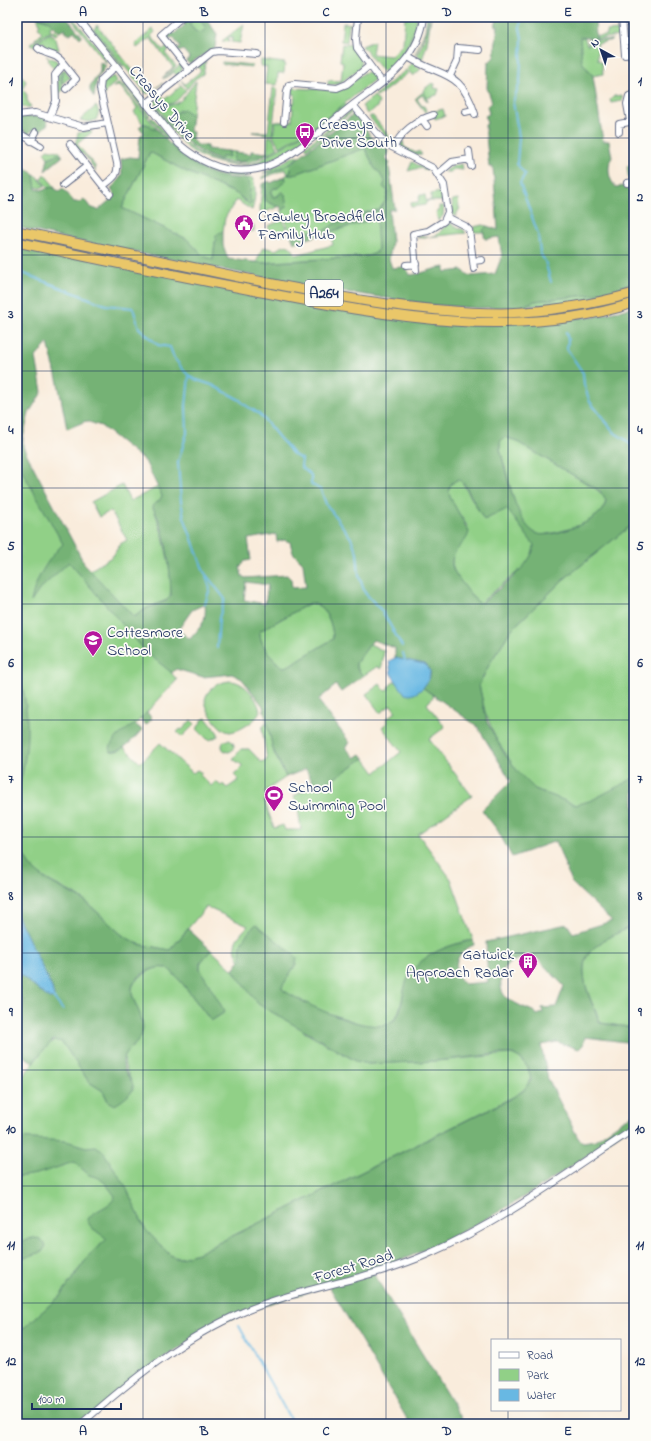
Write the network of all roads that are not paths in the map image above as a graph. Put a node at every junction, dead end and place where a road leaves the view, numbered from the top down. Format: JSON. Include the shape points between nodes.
{"nodes":[{"id":1,"x":77,"y":17,"type":"edge"},
{"id":2,"x":182,"y":17,"type":"edge"},
{"id":3,"x":358,"y":17,"type":"edge"},
{"id":4,"x":424,"y":17,"type":"edge"},
{"id":5,"x":622,"y":17,"type":"edge"},
{"id":6,"x":634,"y":40,"type":"edge"},
{"id":7,"x":624,"y":42,"type":"junction"},
{"id":8,"x":38,"y":48,"type":"dead end"},
{"id":9,"x":480,"y":50,"type":"dead end"},
{"id":10,"x":257,"y":54,"type":"dead end"},
{"id":11,"x":625,"y":55,"type":"dead end"},
{"id":12,"x":408,"y":57,"type":"junction"},
{"id":13,"x":64,"y":64,"type":"junction"},
{"id":14,"x":116,"y":66,"type":"junction"},
{"id":15,"x":369,"y":66,"type":"junction"},
{"id":16,"x":189,"y":70,"type":"junction"},
{"id":17,"x":450,"y":76,"type":"junction"},
{"id":18,"x":382,"y":82,"type":"junction"},
{"id":19,"x":66,"y":89,"type":"dead end"},
{"id":20,"x":634,"y":94,"type":"edge"},
{"id":21,"x":146,"y":104,"type":"junction"},
{"id":22,"x":353,"y":105,"type":"junction"},
{"id":23,"x":465,"y":112,"type":"dead end"},
{"id":24,"x":17,"y":115,"type":"edge"},
{"id":25,"x":432,"y":115,"type":"dead end"},
{"id":26,"x":50,"y":116,"type":"junction"},
{"id":27,"x":422,"y":119,"type":"junction"},
{"id":28,"x":632,"y":121,"type":"edge"},
{"id":29,"x":284,"y":122,"type":"dead end"},
{"id":30,"x":107,"y":123,"type":"junction"},
{"id":31,"x":427,"y":126,"type":"dead end"},
{"id":32,"x":17,"y":132,"type":"edge"},
{"id":33,"x":36,"y":132,"type":"dead end"},
{"id":34,"x":619,"y":132,"type":"dead end"},
{"id":35,"x":31,"y":141,"type":"junction"},
{"id":36,"x":70,"y":144,"type":"dead end"},
{"id":37,"x":41,"y":146,"type":"dead end"},
{"id":38,"x":394,"y":148,"type":"junction"},
{"id":39,"x":469,"y":151,"type":"dead end"},
{"id":40,"x":470,"y":159,"type":"junction"},
{"id":41,"x":87,"y":166,"type":"junction"},
{"id":42,"x":471,"y":166,"type":"dead end"},
{"id":43,"x":438,"y":174,"type":"junction"},
{"id":44,"x":634,"y":182,"type":"edge"},
{"id":45,"x":627,"y":183,"type":"dead end"},
{"id":46,"x":63,"y":185,"type":"dead end"},
{"id":47,"x":103,"y":186,"type":"junction"},
{"id":48,"x":110,"y":194,"type":"dead end"},
{"id":49,"x":447,"y":217,"type":"junction"},
{"id":50,"x":17,"y":231,"type":"edge"},
{"id":51,"x":404,"y":234,"type":"dead end"},
{"id":52,"x":412,"y":234,"type":"junction"},
{"id":53,"x":17,"y":242,"type":"edge"},
{"id":54,"x":482,"y":260,"type":"dead end"},
{"id":55,"x":473,"y":261,"type":"junction"},
{"id":56,"x":406,"y":265,"type":"dead end"},
{"id":57,"x":474,"y":269,"type":"dead end"},
{"id":58,"x":634,"y":293,"type":"edge"},
{"id":59,"x":634,"y":304,"type":"edge"},
{"id":60,"x":634,"y":1129,"type":"edge"},
{"id":61,"x":81,"y":1424,"type":"edge"}],
"edges":[{"from":1,"to":14,"type":"street","name":"Creasys Drive"},
{"from":2,"to":16,"type":"street","via":[[161,35]]},
{"from":3,"to":15,"type":"street","via":[[356,45]]},
{"from":4,"to":12,"type":"street","name":"Creasys Drive","via":[[419,39]]},
{"from":5,"to":7,"type":"street"},
{"from":6,"to":7,"type":"street"},
{"from":7,"to":11,"type":"street"},
{"from":8,"to":13,"type":"street","via":[[56,55]]},
{"from":9,"to":17,"type":"street","via":[[455,47],[457,61]]},
{"from":10,"to":16,"type":"street","via":[[215,51]]},
{"from":12,"to":17,"type":"street"},
{"from":12,"to":18,"type":"street","name":"Creasys Drive"},
{"from":13,"to":19,"type":"street","via":[[76,79]]},
{"from":13,"to":26,"type":"street","via":[[55,76],[56,101]]},
{"from":14,"to":21,"type":"street","name":"Creasys Drive"},
{"from":14,"to":30,"type":"street","via":[[104,76],[100,86]]},
{"from":15,"to":18,"type":"street"},
{"from":15,"to":29,"type":"street","via":[[337,88],[289,85]]},
{"from":16,"to":21,"type":"street"},
{"from":17,"to":23,"type":"street","via":[[462,87],[474,112]]},
{"from":18,"to":22,"type":"street","name":"Creasys Drive"},
{"from":20,"to":28,"type":"street","via":[[629,96],[627,101]]},
{"from":21,"to":22,"type":"street","name":"Creasys Drive","via":[[175,140],[194,156],[217,167],[241,171],[264,168],[284,158]]},
{"from":22,"to":38,"type":"street","via":[[383,141]]},
{"from":24,"to":26,"type":"street","via":[[32,112]]},
{"from":25,"to":27,"type":"street"},
{"from":26,"to":30,"type":"street","via":[[80,126]]},
{"from":27,"to":31,"type":"street"},
{"from":27,"to":38,"type":"street","via":[[399,138]]},
{"from":28,"to":34,"type":"street","via":[[620,124]]},
{"from":30,"to":47,"type":"street","via":[[117,171]]},
{"from":32,"to":35,"type":"street"},
{"from":33,"to":35,"type":"street"},
{"from":35,"to":37,"type":"street"},
{"from":36,"to":41,"type":"street"},
{"from":38,"to":43,"type":"street","via":[[428,165]]},
{"from":39,"to":40,"type":"street"},
{"from":40,"to":42,"type":"street"},
{"from":40,"to":43,"type":"street","via":[[452,162]]},
{"from":41,"to":46,"type":"street"},
{"from":41,"to":47,"type":"street"},
{"from":43,"to":49,"type":"street","via":[[447,192]]},
{"from":44,"to":45,"type":"street"},
{"from":47,"to":48,"type":"street"},
{"from":49,"to":52,"type":"street","via":[[433,229]]},
{"from":49,"to":55,"type":"street","via":[[469,230]]},
{"from":50,"to":58,"type":"highway","number":"A264","via":[[264,282],[434,309],[502,313],[547,310],[594,303]]},
{"from":51,"to":52,"type":"street"},
{"from":52,"to":56,"type":"street","via":[[416,267]]},
{"from":53,"to":59,"type":"highway","number":"A264","via":[[291,298],[374,312],[452,321],[516,323],[553,320]]},
{"from":54,"to":55,"type":"street"},
{"from":55,"to":57,"type":"street"},
{"from":60,"to":61,"type":"street","name":"Forest Road","via":[[500,1217],[440,1249],[392,1268],[264,1305],[219,1324],[132,1380]]}]}
